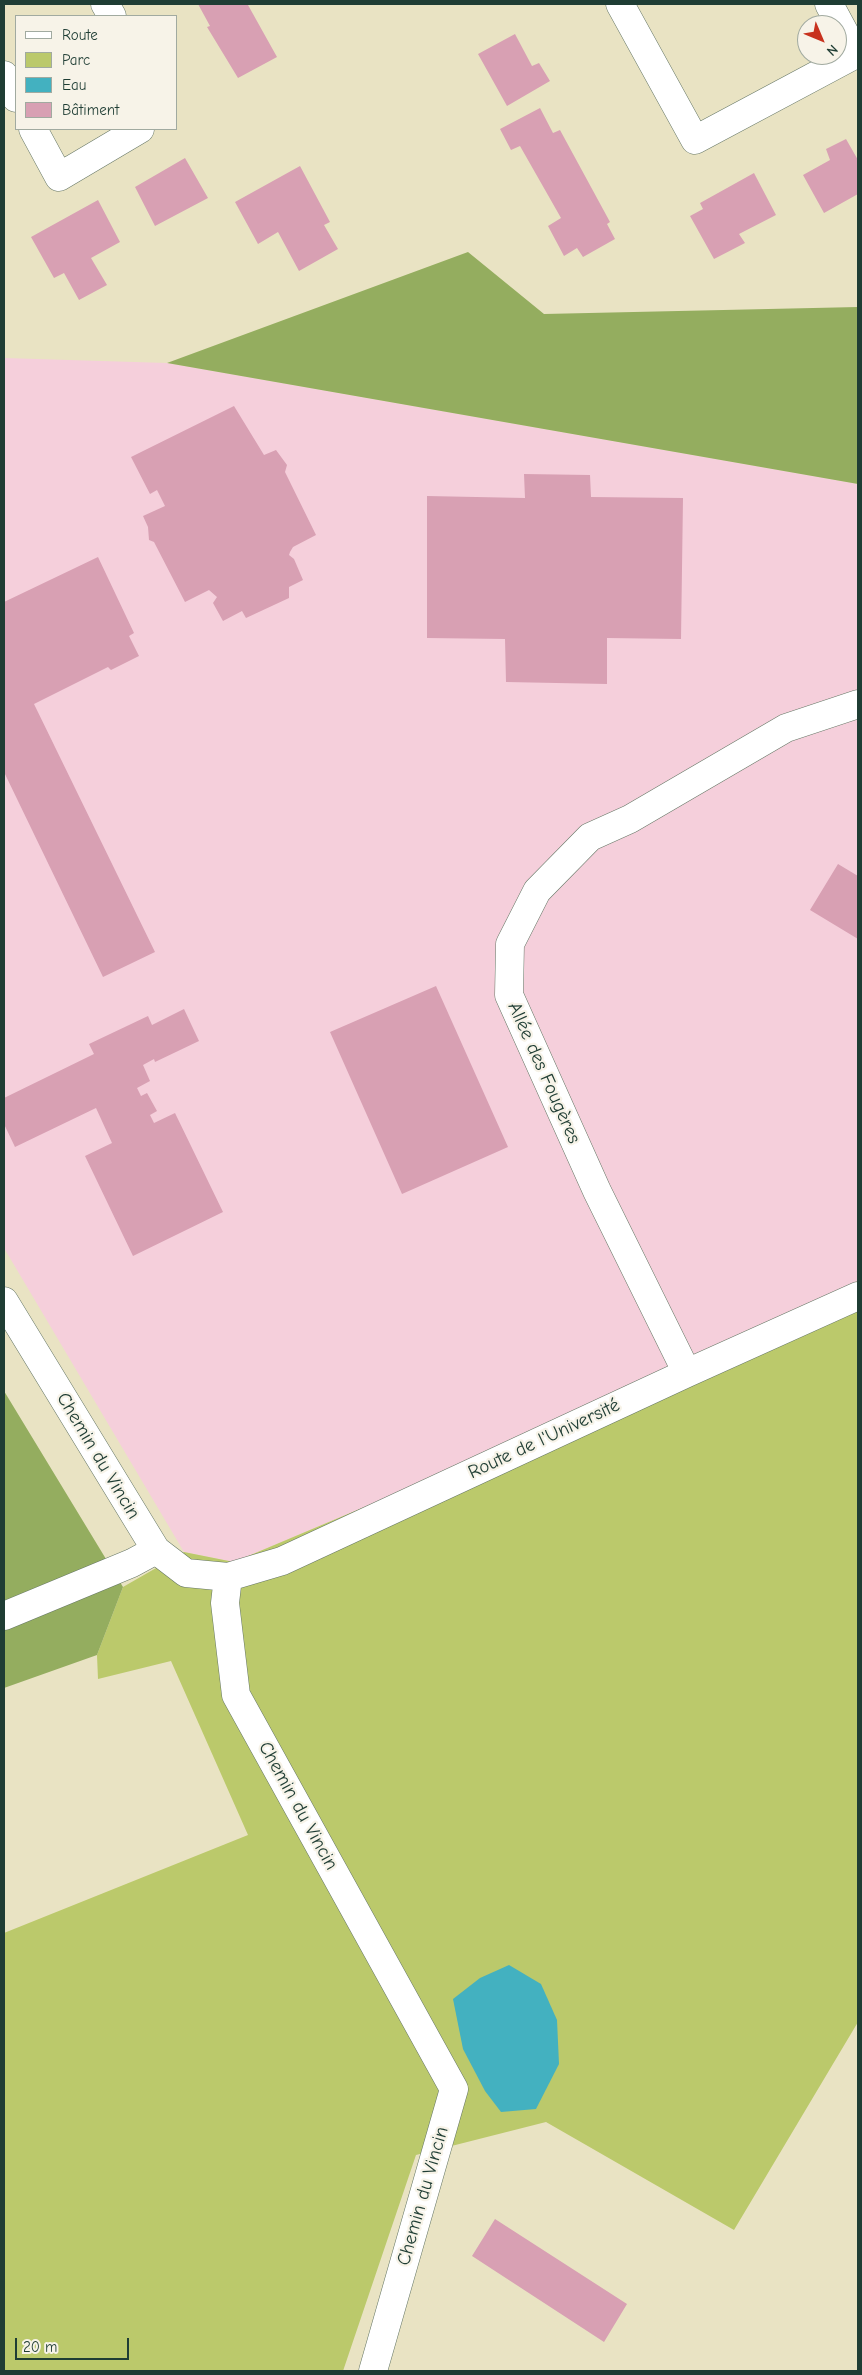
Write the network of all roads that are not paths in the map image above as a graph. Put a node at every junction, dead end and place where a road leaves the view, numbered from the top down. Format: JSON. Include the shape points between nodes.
{"nodes":[{"id":1,"x":105,"y":4,"type":"edge"},
{"id":2,"x":620,"y":4,"type":"edge"},
{"id":3,"x":829,"y":4,"type":"edge"},
{"id":4,"x":111,"y":15,"type":"edge"},
{"id":5,"x":4,"y":75,"type":"edge"},
{"id":6,"x":15,"y":96,"type":"edge"},
{"id":7,"x":34,"y":130,"type":"edge"},
{"id":8,"x":138,"y":130,"type":"edge"},
{"id":9,"x":858,"y":704,"type":"edge"},
{"id":10,"x":858,"y":1296,"type":"edge"},
{"id":11,"x":4,"y":1301,"type":"edge"},
{"id":12,"x":687,"y":1373,"type":"junction"},
{"id":13,"x":156,"y":1550,"type":"junction"},
{"id":14,"x":228,"y":1577,"type":"junction"},
{"id":15,"x":4,"y":1616,"type":"edge"},
{"id":16,"x":373,"y":2371,"type":"edge"}],
"edges":[{"from":1,"to":4,"type":"street"},
{"from":2,"to":3,"type":"street","via":[[695,140],[856,54]]},
{"from":5,"to":6,"type":"street"},
{"from":7,"to":8,"type":"street","via":[[59,176]]},
{"from":9,"to":12,"type":"street","name":"Allée des Fougères","via":[[786,728],[630,819],[590,837],[537,891],[510,944],[509,995],[597,1191]]},
{"from":10,"to":12,"type":"street","name":"Route de l'Université"},
{"from":11,"to":13,"type":"street","name":"Chemin du Vincin"},
{"from":12,"to":14,"type":"street","name":"Route de l'Université","via":[[282,1561]]},
{"from":13,"to":14,"type":"street","name":"Chemin du Vincin","via":[[186,1573]]},
{"from":13,"to":15,"type":"street"},
{"from":14,"to":16,"type":"street","name":"Chemin du Vincin","via":[[224,1604],[236,1694],[454,2089]]}]}
